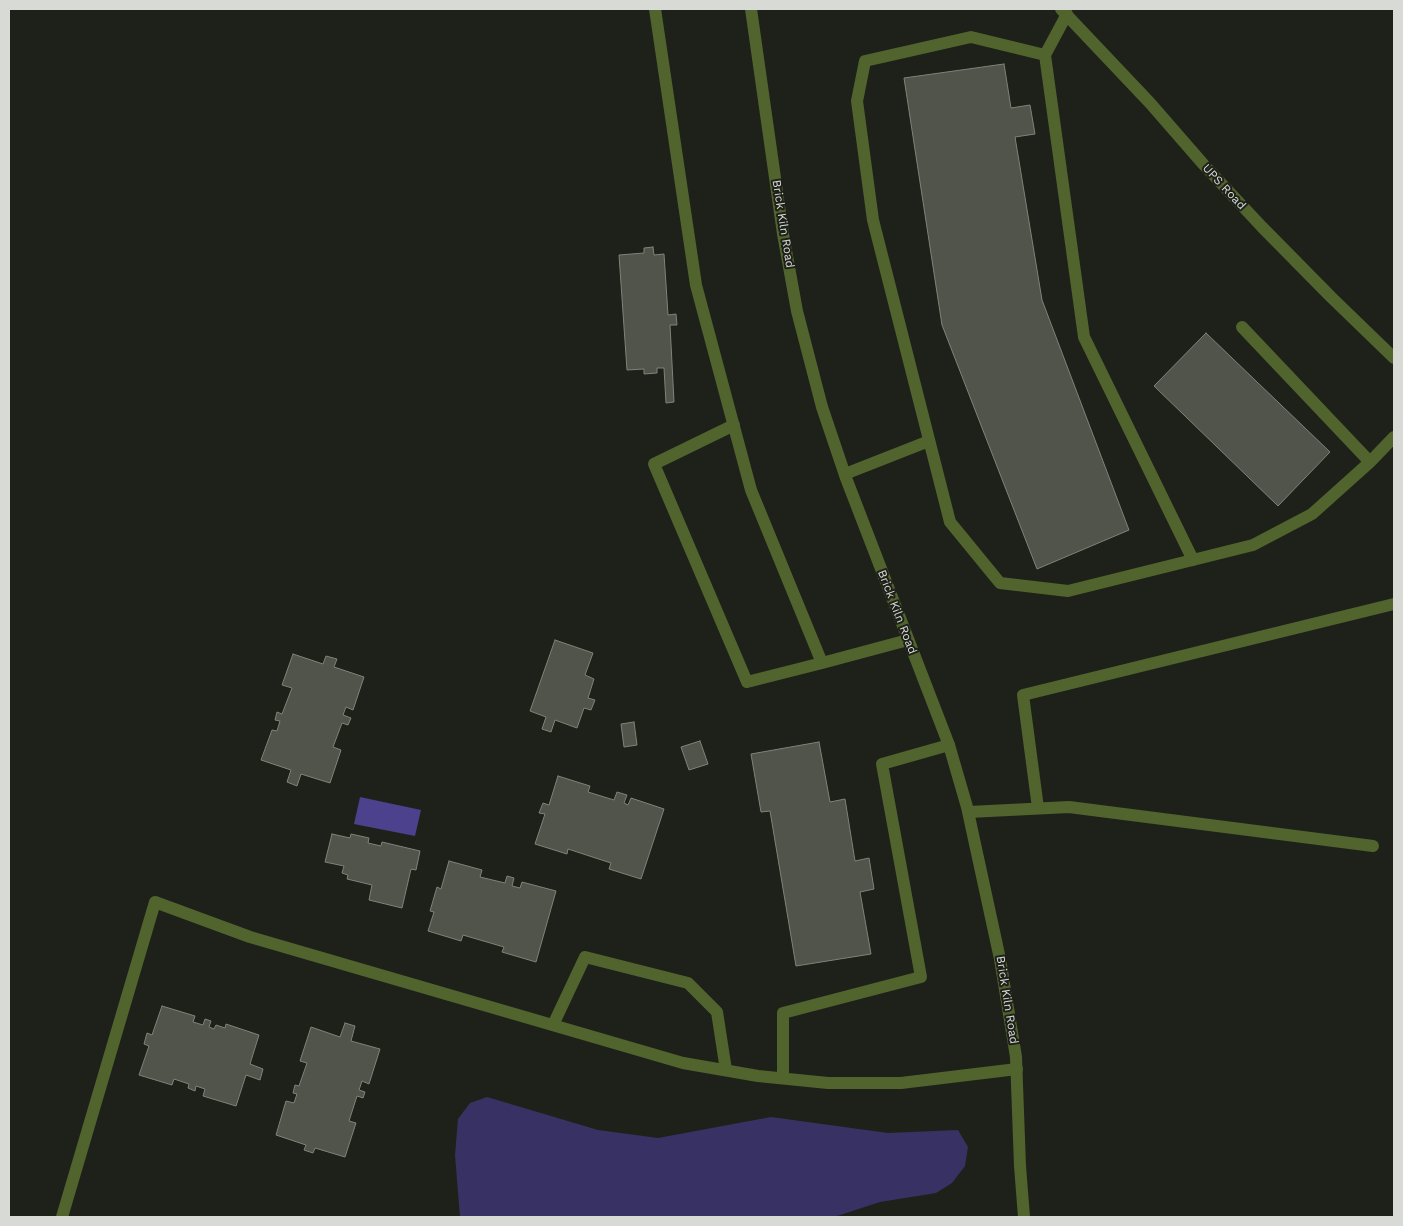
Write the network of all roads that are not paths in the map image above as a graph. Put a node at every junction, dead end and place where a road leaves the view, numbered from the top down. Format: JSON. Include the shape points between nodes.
{"nodes":[{"id":1,"x":655,"y":9,"type":"edge"},
{"id":2,"x":751,"y":9,"type":"edge"},
{"id":3,"x":1064,"y":12,"type":"edge"},
{"id":4,"x":1045,"y":55,"type":"junction"},
{"id":5,"x":1242,"y":327,"type":"dead end"},
{"id":6,"x":1394,"y":358,"type":"edge"},
{"id":7,"x":734,"y":425,"type":"junction"},
{"id":8,"x":1394,"y":437,"type":"edge"},
{"id":9,"x":929,"y":441,"type":"junction"},
{"id":10,"x":1370,"y":462,"type":"junction"},
{"id":11,"x":845,"y":474,"type":"junction"},
{"id":12,"x":1193,"y":560,"type":"junction"},
{"id":13,"x":1394,"y":604,"type":"edge"},
{"id":14,"x":908,"y":640,"type":"junction"},
{"id":15,"x":822,"y":662,"type":"junction"},
{"id":16,"x":949,"y":745,"type":"junction"},
{"id":17,"x":1038,"y":808,"type":"junction"},
{"id":18,"x":969,"y":812,"type":"junction"},
{"id":19,"x":1373,"y":846,"type":"dead end"},
{"id":20,"x":553,"y":1025,"type":"junction"},
{"id":21,"x":1017,"y":1068,"type":"junction"},
{"id":22,"x":726,"y":1070,"type":"junction"},
{"id":23,"x":783,"y":1078,"type":"junction"},
{"id":24,"x":62,"y":1217,"type":"edge"},
{"id":25,"x":1024,"y":1217,"type":"edge"}],
"edges":[{"from":1,"to":7,"type":"street","via":[[696,285]]},
{"from":2,"to":11,"type":"street","name":"Brick Kiln Road","via":[[797,311],[822,407]]},
{"from":3,"to":4,"type":"street"},
{"from":3,"to":6,"type":"street","name":"UPS Road","via":[[1262,227]]},
{"from":4,"to":9,"type":"street","via":[[971,38],[864,61],[857,101],[873,220]]},
{"from":4,"to":12,"type":"street","via":[[1084,337]]},
{"from":5,"to":10,"type":"street"},
{"from":7,"to":15,"type":"street","via":[[751,490]]},
{"from":7,"to":15,"type":"street","via":[[654,464],[747,682]]},
{"from":8,"to":10,"type":"street"},
{"from":9,"to":11,"type":"street"},
{"from":9,"to":12,"type":"street","via":[[950,522],[1000,583],[1068,591]]},
{"from":10,"to":12,"type":"street","via":[[1312,514],[1253,546]]},
{"from":11,"to":14,"type":"street","name":"Brick Kiln Road"},
{"from":13,"to":17,"type":"street","via":[[1023,695]]},
{"from":14,"to":15,"type":"street"},
{"from":14,"to":16,"type":"street","name":"Brick Kiln Road"},
{"from":16,"to":18,"type":"street","name":"Brick Kiln Road"},
{"from":16,"to":23,"type":"street","via":[[882,764],[921,977],[783,1013]]},
{"from":17,"to":18,"type":"street"},
{"from":17,"to":19,"type":"street","via":[[1070,807]]},
{"from":18,"to":21,"type":"street","name":"Brick Kiln Road","via":[[1000,959]]},
{"from":20,"to":22,"type":"street","via":[[683,1063]]},
{"from":20,"to":22,"type":"street","via":[[585,958],[688,983],[717,1012]]},
{"from":20,"to":24,"type":"street","via":[[250,937],[155,902]]},
{"from":21,"to":23,"type":"street","via":[[901,1083],[828,1083]]},
{"from":21,"to":25,"type":"street","name":"Brick Kiln Road"},
{"from":22,"to":23,"type":"street"}]}
